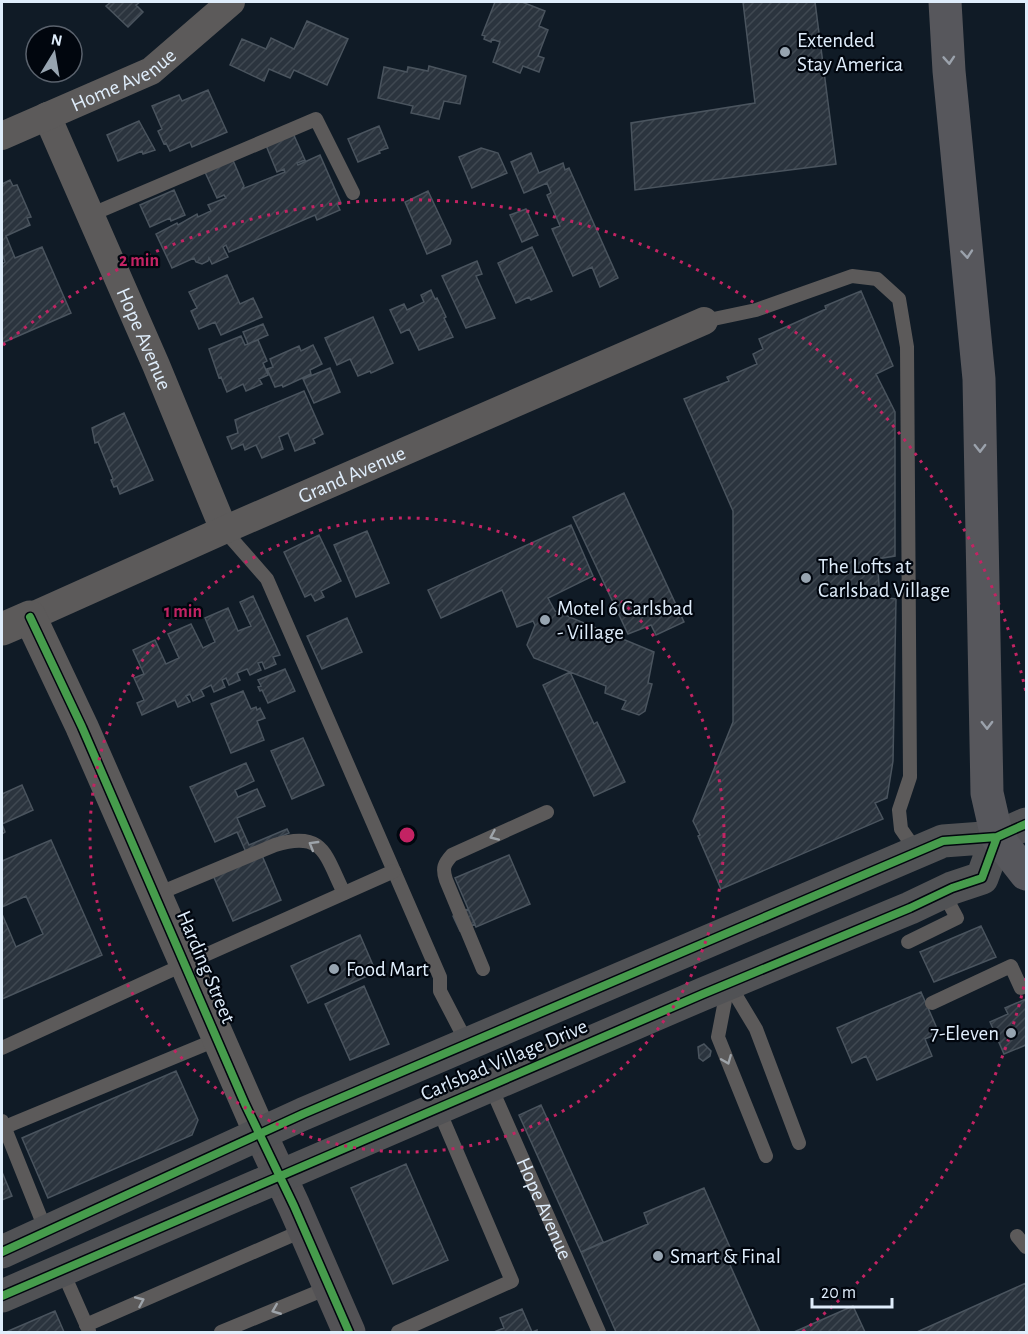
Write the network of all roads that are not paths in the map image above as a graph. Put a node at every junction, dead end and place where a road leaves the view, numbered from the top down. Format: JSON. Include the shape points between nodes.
{"nodes":[{"id":1,"x":231,"y":2,"type":"edge"},
{"id":2,"x":945,"y":2,"type":"edge"},
{"id":3,"x":47,"y":116,"type":"junction"},
{"id":4,"x":2,"y":136,"type":"edge"},
{"id":5,"x":353,"y":193,"type":"dead end"},
{"id":6,"x":90,"y":215,"type":"junction"},
{"id":7,"x":704,"y":321,"type":"joint"},
{"id":8,"x":224,"y":530,"type":"junction"},
{"id":9,"x":16,"y":623,"type":"edge"},
{"id":10,"x":548,"y":812,"type":"dead end"},
{"id":11,"x":1026,"y":824,"type":"edge"},
{"id":12,"x":997,"y":837,"type":"junction"},
{"id":13,"x":917,"y":852,"type":"junction"},
{"id":14,"x":394,"y":871,"type":"junction"},
{"id":15,"x":1026,"y":874,"type":"edge"},
{"id":16,"x":943,"y":892,"type":"junction"},
{"id":17,"x":344,"y":893,"type":"junction"},
{"id":18,"x":155,"y":895,"type":"junction"},
{"id":19,"x":757,"y":920,"type":"junction"},
{"id":20,"x":908,"y":942,"type":"dead end"},
{"id":21,"x":684,"y":951,"type":"junction"},
{"id":22,"x":185,"y":964,"type":"junction"},
{"id":23,"x":483,"y":969,"type":"dead end"},
{"id":24,"x":728,"y":983,"type":"junction"},
{"id":25,"x":1026,"y":985,"type":"edge"},
{"id":26,"x":932,"y":1003,"type":"dead end"},
{"id":27,"x":648,"y":1017,"type":"junction"},
{"id":28,"x":218,"y":1039,"type":"junction"},
{"id":29,"x":468,"y":1043,"type":"junction"},
{"id":30,"x":2,"y":1048,"type":"edge"},
{"id":31,"x":490,"y":1085,"type":"junction"},
{"id":32,"x":438,"y":1108,"type":"junction"},
{"id":33,"x":3,"y":1123,"type":"edge"},
{"id":34,"x":260,"y":1133,"type":"junction"},
{"id":35,"x":799,"y":1143,"type":"dead end"},
{"id":36,"x":766,"y":1156,"type":"dead end"},
{"id":37,"x":280,"y":1176,"type":"junction"},
{"id":38,"x":305,"y":1230,"type":"junction"},
{"id":39,"x":46,"y":1232,"type":"junction"},
{"id":40,"x":2,"y":1252,"type":"edge"},
{"id":41,"x":62,"y":1270,"type":"junction"},
{"id":42,"x":330,"y":1287,"type":"junction"},
{"id":43,"x":2,"y":1296,"type":"edge"},
{"id":44,"x":88,"y":1329,"type":"edge"},
{"id":45,"x":221,"y":1332,"type":"edge"},
{"id":46,"x":349,"y":1332,"type":"edge"},
{"id":47,"x":398,"y":1332,"type":"edge"},
{"id":48,"x":599,"y":1332,"type":"edge"}],
"edges":[{"from":1,"to":3,"type":"street","name":"Home Avenue","via":[[151,71]]},
{"from":2,"to":12,"type":"highway","one_way":true,"via":[[979,380],[987,794]]},
{"from":3,"to":4,"type":"street","name":"Home Avenue"},
{"from":3,"to":6,"type":"street","name":"Hope Avenue"},
{"from":5,"to":6,"type":"lane","via":[[316,119]]},
{"from":6,"to":8,"type":"street","name":"Hope Avenue"},
{"from":7,"to":8,"type":"street","name":"Grand Avenue"},
{"from":7,"to":13,"type":"lane","via":[[756,310],[852,276],[877,279],[899,299],[907,347],[910,777],[899,810],[901,829]]},
{"from":8,"to":9,"type":"street","name":"Grand Avenue"},
{"from":8,"to":14,"type":"lane","via":[[267,579]]},
{"from":9,"to":18,"type":"street","name":"Harding Street","via":[[82,727]]},
{"from":10,"to":23,"type":"lane","one_way":true,"via":[[452,855],[444,864],[443,872]]},
{"from":11,"to":12,"type":"main road","name":"Carlsbad Village Drive"},
{"from":12,"to":13,"type":"main road","name":"Carlsbad Village Drive","via":[[943,841]]},
{"from":12,"to":15,"type":"highway"},
{"from":12,"to":16,"type":"main road","name":"Carlsbad Village Drive","via":[[982,878]]},
{"from":13,"to":19,"type":"main road","name":"Carlsbad Village Drive"},
{"from":14,"to":17,"type":"lane"},
{"from":14,"to":29,"type":"lane","via":[[440,977],[440,992]]},
{"from":16,"to":20,"type":"lane","via":[[957,918]]},
{"from":16,"to":24,"type":"main road","name":"Carlsbad Village Drive"},
{"from":17,"to":18,"type":"lane","one_way":true,"via":[[324,851],[316,844],[295,839]]},
{"from":17,"to":22,"type":"lane"},
{"from":18,"to":22,"type":"street","name":"Harding Street"},
{"from":19,"to":21,"type":"main road","name":"Carlsbad Village Drive"},
{"from":19,"to":24,"type":"main road","via":[[751,939],[726,974]]},
{"from":21,"to":27,"type":"main road","via":[[683,972],[649,1001]]},
{"from":21,"to":29,"type":"main road","name":"Carlsbad Village Drive"},
{"from":22,"to":28,"type":"street","name":"Harding Street"},
{"from":22,"to":30,"type":"lane"},
{"from":24,"to":27,"type":"main road","name":"Carlsbad Village Drive"},
{"from":24,"to":35,"type":"lane","via":[[756,1029]]},
{"from":24,"to":36,"type":"lane","one_way":true,"via":[[718,1037]]},
{"from":25,"to":26,"type":"lane","via":[[1021,988],[1011,966]]},
{"from":27,"to":31,"type":"main road","name":"Carlsbad Village Drive"},
{"from":28,"to":33,"type":"lane"},
{"from":28,"to":34,"type":"street","name":"Harding Street"},
{"from":29,"to":34,"type":"main road","name":"Carlsbad Village Drive"},
{"from":31,"to":32,"type":"main road","name":"Carlsbad Village Drive"},
{"from":31,"to":48,"type":"lane","name":"Hope Avenue"},
{"from":32,"to":37,"type":"main road","name":"Carlsbad Village Drive"},
{"from":32,"to":47,"type":"lane","via":[[512,1281]]},
{"from":33,"to":39,"type":"lane"},
{"from":34,"to":37,"type":"main road","name":"Harding Street"},
{"from":34,"to":39,"type":"main road","name":"Carlsbad Village Drive"},
{"from":37,"to":38,"type":"main road","name":"Harding Street"},
{"from":37,"to":41,"type":"main road","name":"Carlsbad Village Drive"},
{"from":38,"to":42,"type":"main road","name":"Harding Street"},
{"from":44,"to":38,"type":"lane","one_way":true},
{"from":39,"to":40,"type":"main road","name":"Carlsbad Village Drive"},
{"from":41,"to":43,"type":"main road","name":"Carlsbad Village Drive"},
{"from":41,"to":44,"type":"lane"},
{"from":42,"to":45,"type":"lane","one_way":true},
{"from":42,"to":46,"type":"main road","name":"Harding Street"}]}
